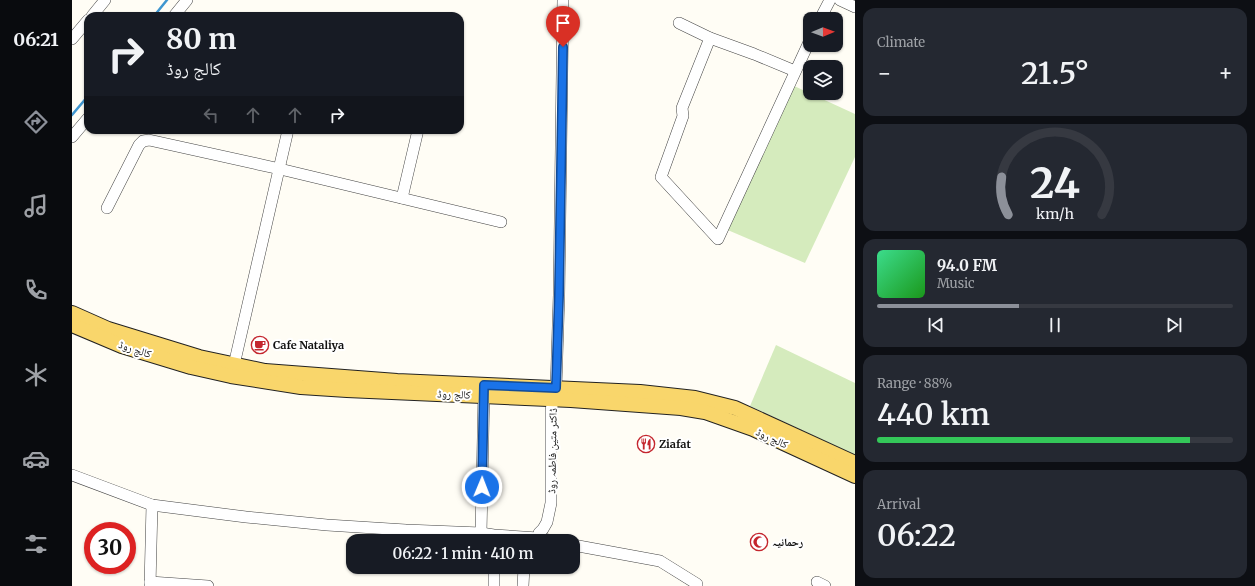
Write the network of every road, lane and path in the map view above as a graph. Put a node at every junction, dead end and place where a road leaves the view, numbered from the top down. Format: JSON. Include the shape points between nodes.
{"nodes":[{"id":1,"x":105,"y":0,"type":"edge"},
{"id":2,"x":187,"y":0,"type":"edge"},
{"id":3,"x":563,"y":0,"type":"edge"},
{"id":4,"x":830,"y":0,"type":"edge"},
{"id":5,"x":840,"y":0,"type":"edge"},
{"id":6,"x":855,"y":7,"type":"edge"},
{"id":7,"x":95,"y":12,"type":"edge"},
{"id":8,"x":177,"y":12,"type":"edge"},
{"id":9,"x":824,"y":12,"type":"edge"},
{"id":10,"x":680,"y":23,"type":"dead end"},
{"id":11,"x":84,"y":25,"type":"edge"},
{"id":12,"x":710,"y":38,"type":"junction"},
{"id":13,"x":72,"y":39,"type":"edge"},
{"id":14,"x":804,"y":52,"type":"edge"},
{"id":15,"x":795,"y":71,"type":"junction"},
{"id":16,"x":84,"y":123,"type":"edge"},
{"id":17,"x":287,"y":134,"type":"edge"},
{"id":18,"x":417,"y":134,"type":"edge"},
{"id":19,"x":72,"y":137,"type":"edge"},
{"id":20,"x":280,"y":169,"type":"junction"},
{"id":21,"x":402,"y":198,"type":"junction"},
{"id":22,"x":107,"y":208,"type":"dead end"},
{"id":23,"x":502,"y":222,"type":"dead end"},
{"id":24,"x":72,"y":313,"type":"edge"},
{"id":25,"x":72,"y":325,"type":"edge"},
{"id":26,"x":234,"y":365,"type":"junction"},
{"id":27,"x":484,"y":390,"type":"junction"},
{"id":28,"x":555,"y":393,"type":"junction"},
{"id":29,"x":855,"y":462,"type":"edge"},
{"id":30,"x":72,"y":475,"type":"edge"},
{"id":31,"x":855,"y":476,"type":"edge"},
{"id":32,"x":152,"y":505,"type":"junction"},
{"id":33,"x":480,"y":533,"type":"junction"},
{"id":34,"x":484,"y":534,"type":"edge"},
{"id":35,"x":539,"y":534,"type":"edge"},
{"id":36,"x":580,"y":546,"type":"edge"},
{"id":37,"x":494,"y":574,"type":"edge"},
{"id":38,"x":524,"y":574,"type":"edge"},
{"id":39,"x":150,"y":584,"type":"edge"},
{"id":40,"x":208,"y":586,"type":"edge"},
{"id":41,"x":494,"y":586,"type":"edge"},
{"id":42,"x":523,"y":586,"type":"edge"},
{"id":43,"x":697,"y":586,"type":"edge"}],
"edges":[{"from":1,"to":7,"type":"street"},
{"from":2,"to":8,"type":"street"},
{"from":3,"to":28,"type":"street","name":"ڈاکٹر متین فاطمہ روڈ","via":[[559,295]]},
{"from":4,"to":9,"type":"street"},
{"from":5,"to":6,"type":"street"},
{"from":10,"to":12,"type":"street"},
{"from":11,"to":13,"type":"street"},
{"from":12,"to":15,"type":"street"},
{"from":12,"to":15,"type":"street","via":[[682,108],[683,116],[661,177],[718,238]]},
{"from":14,"to":15,"type":"street"},
{"from":16,"to":19,"type":"street"},
{"from":17,"to":20,"type":"street"},
{"from":18,"to":21,"type":"street"},
{"from":20,"to":21,"type":"street"},
{"from":20,"to":22,"type":"street","via":[[149,140],[143,141]]},
{"from":20,"to":26,"type":"street"},
{"from":21,"to":23,"type":"street"},
{"from":24,"to":26,"type":"main road","name":"کالج روڈ","via":[[108,329]]},
{"from":25,"to":27,"type":"main road","name":"کالج روڈ","via":[[122,346],[237,378],[346,390]]},
{"from":26,"to":27,"type":"main road","name":"کالج روڈ","via":[[265,371]]},
{"from":27,"to":28,"type":"main road","name":"کالج روڈ"},
{"from":27,"to":33,"type":"street"},
{"from":28,"to":29,"type":"main road","name":"کالج روڈ","via":[[671,395],[695,398],[735,408]]},
{"from":28,"to":31,"type":"main road","name":"کالج روڈ","via":[[705,412],[754,429]]},
{"from":28,"to":35,"type":"street","name":"ڈاکٹر متین فاطمہ روڈ","via":[[551,410],[552,503],[547,522]]},
{"from":30,"to":32,"type":"street"},
{"from":32,"to":33,"type":"street","via":[[327,525]]},
{"from":32,"to":39,"type":"street"},
{"from":33,"to":34,"type":"street"},
{"from":36,"to":43,"type":"street","via":[[660,561]]},
{"from":37,"to":41,"type":"street"},
{"from":38,"to":42,"type":"street"},
{"from":39,"to":40,"type":"street"}]}
